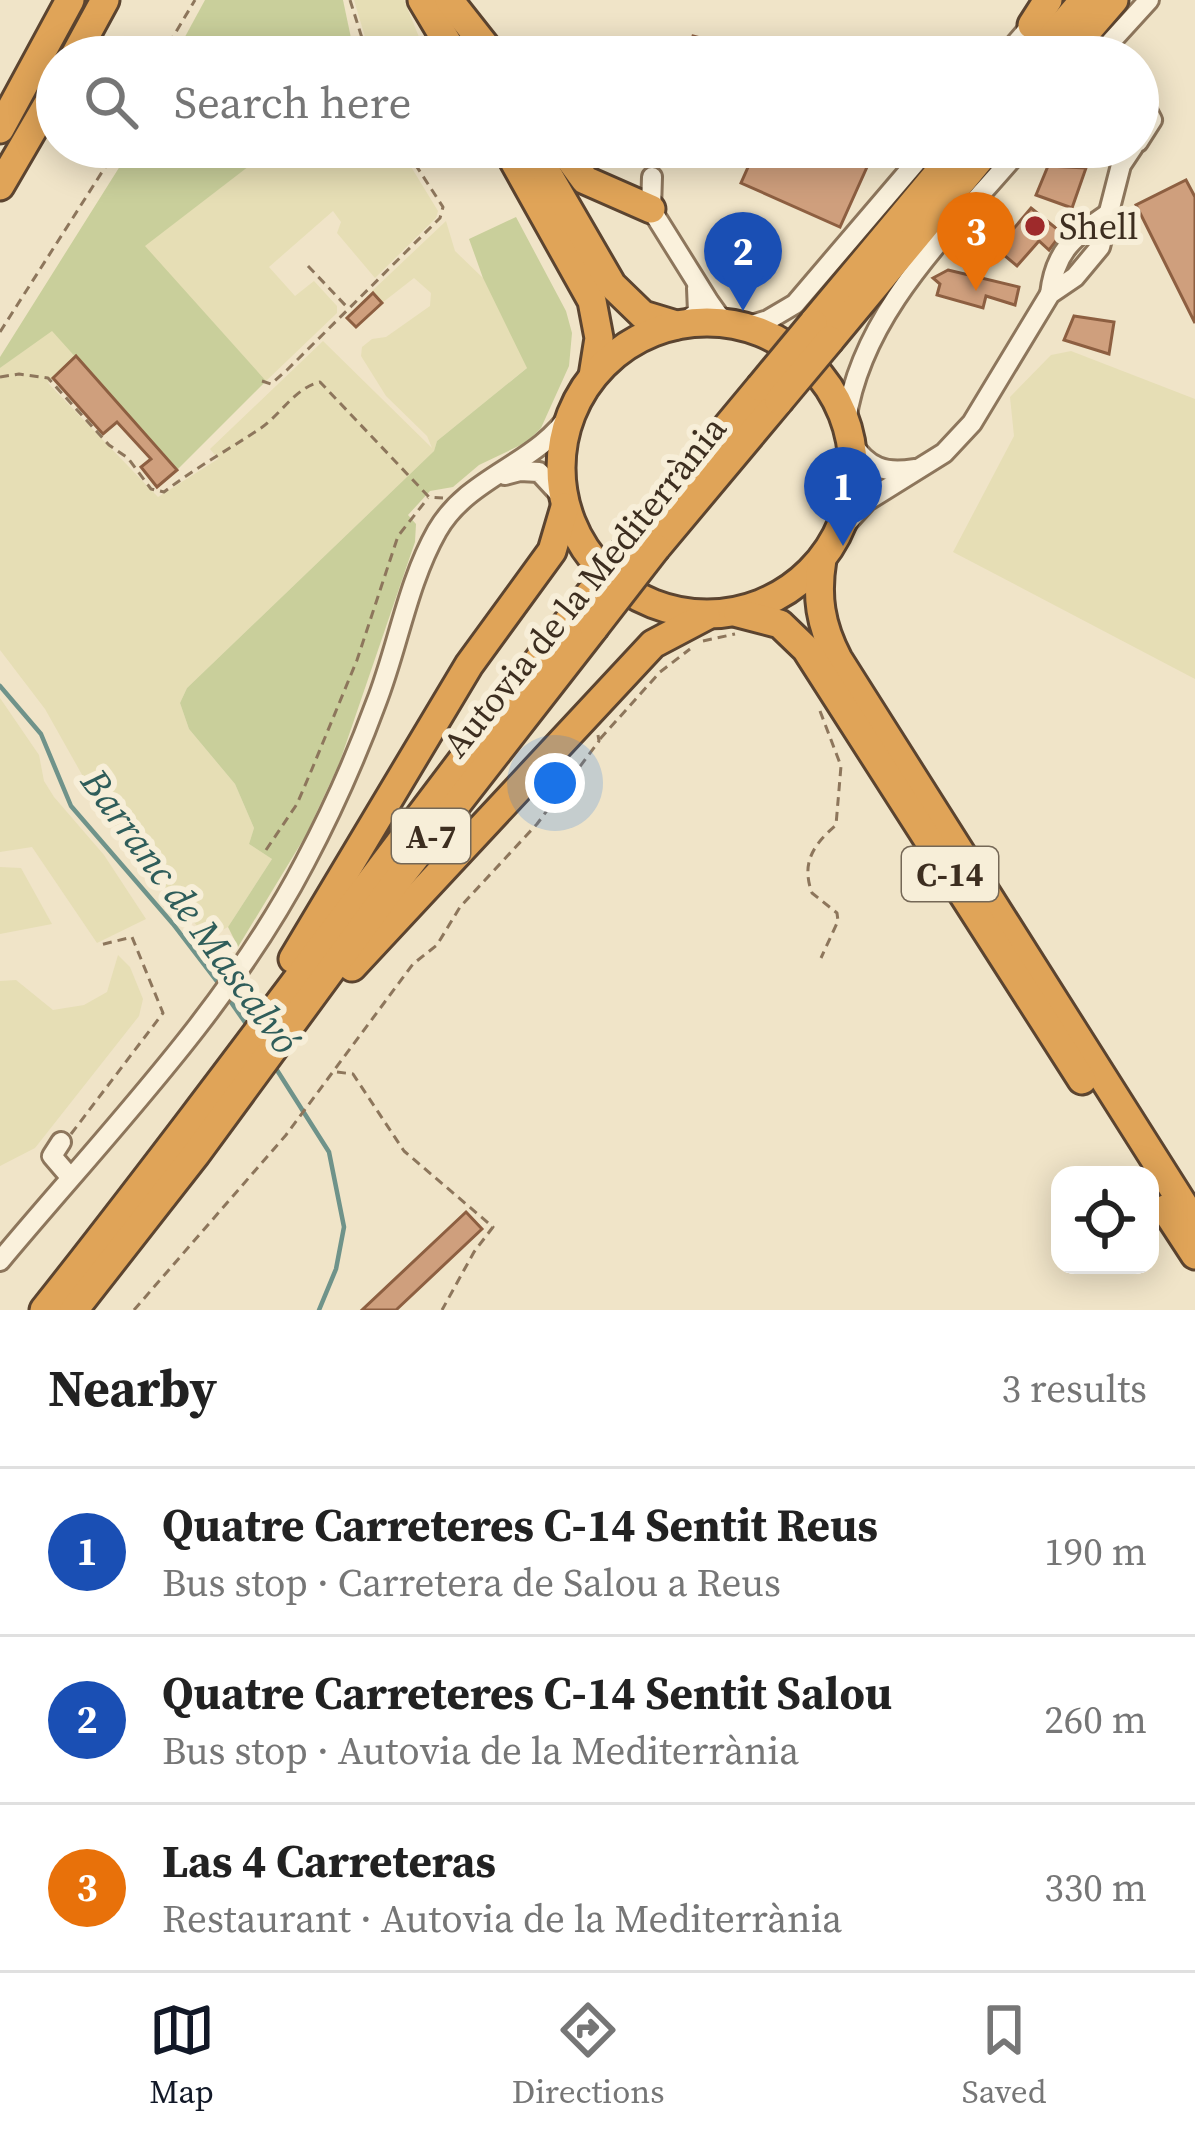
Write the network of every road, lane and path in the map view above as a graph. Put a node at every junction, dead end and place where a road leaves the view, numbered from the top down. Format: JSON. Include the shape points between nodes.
{"nodes":[{"id":1,"x":70,"y":0,"type":"edge"},
{"id":2,"x":105,"y":0,"type":"edge"},
{"id":3,"x":195,"y":0,"type":"edge"},
{"id":4,"x":350,"y":0,"type":"edge"},
{"id":5,"x":422,"y":0,"type":"edge"},
{"id":6,"x":448,"y":0,"type":"edge"},
{"id":7,"x":1051,"y":0,"type":"edge"},
{"id":8,"x":1084,"y":0,"type":"edge"},
{"id":9,"x":1114,"y":0,"type":"edge"},
{"id":10,"x":1149,"y":0,"type":"edge"},
{"id":11,"x":1031,"y":25,"type":"joint"},
{"id":12,"x":50,"y":36,"type":"edge"},
{"id":13,"x":85,"y":36,"type":"edge"},
{"id":14,"x":173,"y":36,"type":"edge"},
{"id":15,"x":361,"y":36,"type":"edge"},
{"id":16,"x":443,"y":36,"type":"edge"},
{"id":17,"x":468,"y":36,"type":"edge"},
{"id":18,"x":477,"y":36,"type":"edge"},
{"id":19,"x":1022,"y":36,"type":"edge"},
{"id":20,"x":1053,"y":36,"type":"edge"},
{"id":21,"x":1083,"y":36,"type":"edge"},
{"id":22,"x":1117,"y":36,"type":"edge"},
{"id":23,"x":36,"y":63,"type":"edge"},
{"id":24,"x":36,"y":124,"type":"edge"},
{"id":25,"x":0,"y":129,"type":"edge"},
{"id":26,"x":105,"y":168,"type":"edge"},
{"id":27,"x":416,"y":168,"type":"edge"},
{"id":28,"x":518,"y":168,"type":"edge"},
{"id":29,"x":544,"y":168,"type":"edge"},
{"id":30,"x":577,"y":168,"type":"edge"},
{"id":31,"x":911,"y":168,"type":"edge"},
{"id":32,"x":944,"y":168,"type":"edge"},
{"id":33,"x":971,"y":168,"type":"edge"},
{"id":34,"x":1005,"y":168,"type":"edge"},
{"id":35,"x":1120,"y":168,"type":"edge"},
{"id":36,"x":652,"y":177,"type":"dead end"},
{"id":37,"x":0,"y":186,"type":"edge"},
{"id":38,"x":651,"y":209,"type":"junction"},
{"id":39,"x":308,"y":266,"type":"dead end"},
{"id":40,"x":695,"y":278,"type":"junction"},
{"id":41,"x":348,"y":309,"type":"junction"},
{"id":42,"x":679,"y":325,"type":"junction"},
{"id":43,"x":738,"y":325,"type":"junction"},
{"id":44,"x":821,"y":331,"type":"junction"},
{"id":45,"x":0,"y":332,"type":"edge"},
{"id":46,"x":593,"y":376,"type":"junction"},
{"id":47,"x":0,"y":377,"type":"edge"},
{"id":48,"x":262,"y":381,"type":"dead end"},
{"id":49,"x":572,"y":411,"type":"junction"},
{"id":50,"x":849,"y":432,"type":"junction"},
{"id":51,"x":919,"y":468,"type":"junction"},
{"id":52,"x":484,"y":482,"type":"junction"},
{"id":53,"x":429,"y":497,"type":"junction"},
{"id":54,"x":564,"y":502,"type":"junction"},
{"id":55,"x":455,"y":505,"type":"junction"},
{"id":56,"x":838,"y":534,"type":"junction"},
{"id":57,"x":822,"y":559,"type":"junction"},
{"id":58,"x":586,"y":619,"type":"junction"},
{"id":59,"x":726,"y":620,"type":"junction"},
{"id":60,"x":841,"y":702,"type":"junction"},
{"id":61,"x":594,"y":708,"type":"junction"},
{"id":62,"x":598,"y":741,"type":"junction"},
{"id":63,"x":266,"y":850,"type":"dead end"},
{"id":64,"x":100,"y":945,"type":"dead end"},
{"id":65,"x":821,"y":958,"type":"dead end"},
{"id":66,"x":269,"y":1007,"type":"junction"},
{"id":67,"x":261,"y":1061,"type":"junction"},
{"id":68,"x":335,"y":1072,"type":"junction"},
{"id":69,"x":64,"y":1140,"type":"joint"},
{"id":70,"x":1138,"y":1166,"type":"edge"},
{"id":71,"x":70,"y":1177,"type":"junction"},
{"id":72,"x":1159,"y":1199,"type":"edge"},
{"id":73,"x":1195,"y":1222,"type":"edge"},
{"id":74,"x":1195,"y":1255,"type":"edge"},
{"id":75,"x":0,"y":1262,"type":"edge"},
{"id":76,"x":44,"y":1310,"type":"edge"},
{"id":77,"x":74,"y":1310,"type":"edge"},
{"id":78,"x":134,"y":1310,"type":"edge"},
{"id":79,"x":442,"y":1310,"type":"edge"}],
"edges":[{"from":1,"to":12,"type":"highway"},
{"from":2,"to":13,"type":"highway"},
{"from":3,"to":14,"type":"path"},
{"from":4,"to":15,"type":"path"},
{"from":5,"to":16,"type":"highway"},
{"from":6,"to":17,"type":"highway"},
{"from":6,"to":18,"type":"highway"},
{"from":7,"to":11,"type":"highway"},
{"from":8,"to":20,"type":"highway"},
{"from":9,"to":21,"type":"highway"},
{"from":10,"to":22,"type":"street"},
{"from":11,"to":19,"type":"street"},
{"from":23,"to":25,"type":"highway"},
{"from":24,"to":37,"type":"highway"},
{"from":26,"to":45,"type":"path"},
{"from":27,"to":41,"type":"path","via":[[442,211]]},
{"from":28,"to":46,"type":"highway","via":[[592,301],[599,338]]},
{"from":29,"to":42,"type":"highway","via":[[612,285],[643,314]]},
{"from":30,"to":38,"type":"highway"},
{"from":31,"to":43,"type":"street","via":[[795,304]]},
{"from":32,"to":44,"type":"highway","name":"Autovia de la Mediterrània","number":"A-7"},
{"from":33,"to":44,"type":"highway","name":"Autovia de la Mediterrània","number":"A-7"},
{"from":34,"to":50,"type":"street","via":[[875,328],[856,370]]},
{"from":35,"to":51,"type":"street","via":[[1100,247],[1050,294],[972,423]]},
{"from":36,"to":38,"type":"street"},
{"from":38,"to":40,"type":"street"},
{"from":39,"to":41,"type":"path"},
{"from":40,"to":42,"type":"street","via":[[698,312]]},
{"from":40,"to":43,"type":"street","via":[[719,316]]},
{"from":41,"to":48,"type":"path","via":[[271,384]]},
{"from":42,"to":43,"type":"highway"},
{"from":42,"to":46,"type":"highway","via":[[631,343]]},
{"from":43,"to":50,"type":"highway","via":[[783,343],[815,369]]},
{"from":44,"to":58,"type":"highway","name":"Autovia de la Mediterrània","number":"A-7","bridge":true},
{"from":46,"to":49,"type":"highway"},
{"from":47,"to":53,"type":"path","via":[[48,378],[151,489],[164,492],[320,382]]},
{"from":49,"to":52,"type":"street","via":[[550,441]]},
{"from":49,"to":54,"type":"highway","via":[[561,454]]},
{"from":50,"to":51,"type":"street","via":[[863,459],[884,470]]},
{"from":50,"to":56,"type":"highway","via":[[852,489]]},
{"from":51,"to":56,"type":"street","via":[[868,501]]},
{"from":52,"to":54,"type":"street","via":[[530,471],[547,477]]},
{"from":52,"to":55,"type":"street"},
{"from":53,"to":55,"type":"path"},
{"from":53,"to":63,"type":"path","via":[[398,536],[312,769]]},
{"from":54,"to":59,"type":"highway","number":"C-14","via":[[586,551],[620,586],[663,608]]},
{"from":54,"to":66,"type":"highway","via":[[553,551],[470,665]]},
{"from":55,"to":71,"type":"street","via":[[416,576],[377,702],[304,866],[202,1019]]},
{"from":56,"to":57,"type":"highway"},
{"from":57,"to":59,"type":"highway","via":[[780,595]]},
{"from":57,"to":60,"type":"highway","number":"C-14","via":[[818,602]]},
{"from":58,"to":66,"type":"highway","name":"Autovia de la Mediterrània","number":"A-7"},
{"from":58,"to":67,"type":"highway","name":"Autovia de la Mediterrània","number":"A-7"},
{"from":59,"to":60,"type":"highway","number":"C-14","via":[[770,620],[789,630]]},
{"from":59,"to":61,"type":"highway","via":[[663,636]]},
{"from":59,"to":62,"type":"path","via":[[677,658]]},
{"from":60,"to":65,"type":"path","via":[[836,825],[806,865],[812,893],[837,914]]},
{"from":60,"to":70,"type":"highway","number":"C-14"},
{"from":60,"to":73,"type":"highway","number":"C-14"},
{"from":61,"to":62,"type":"path"},
{"from":61,"to":67,"type":"highway"},
{"from":62,"to":68,"type":"path","via":[[538,824],[413,964]]},
{"from":64,"to":69,"type":"path","via":[[132,937],[162,1018]]},
{"from":66,"to":67,"type":"highway","name":"Autovia de la Mediterrània","number":"A-7"},
{"from":67,"to":76,"type":"highway","name":"Autovia de la Mediterrània","number":"A-7","via":[[179,1140]]},
{"from":67,"to":77,"type":"highway","name":"Autovia de la Mediterrània","number":"A-7"},
{"from":68,"to":78,"type":"path"},
{"from":68,"to":79,"type":"path","via":[[353,1074],[404,1151],[493,1227]]},
{"from":69,"to":71,"type":"street","via":[[52,1156]]},
{"from":71,"to":75,"type":"street"},
{"from":72,"to":74,"type":"highway"}]}
